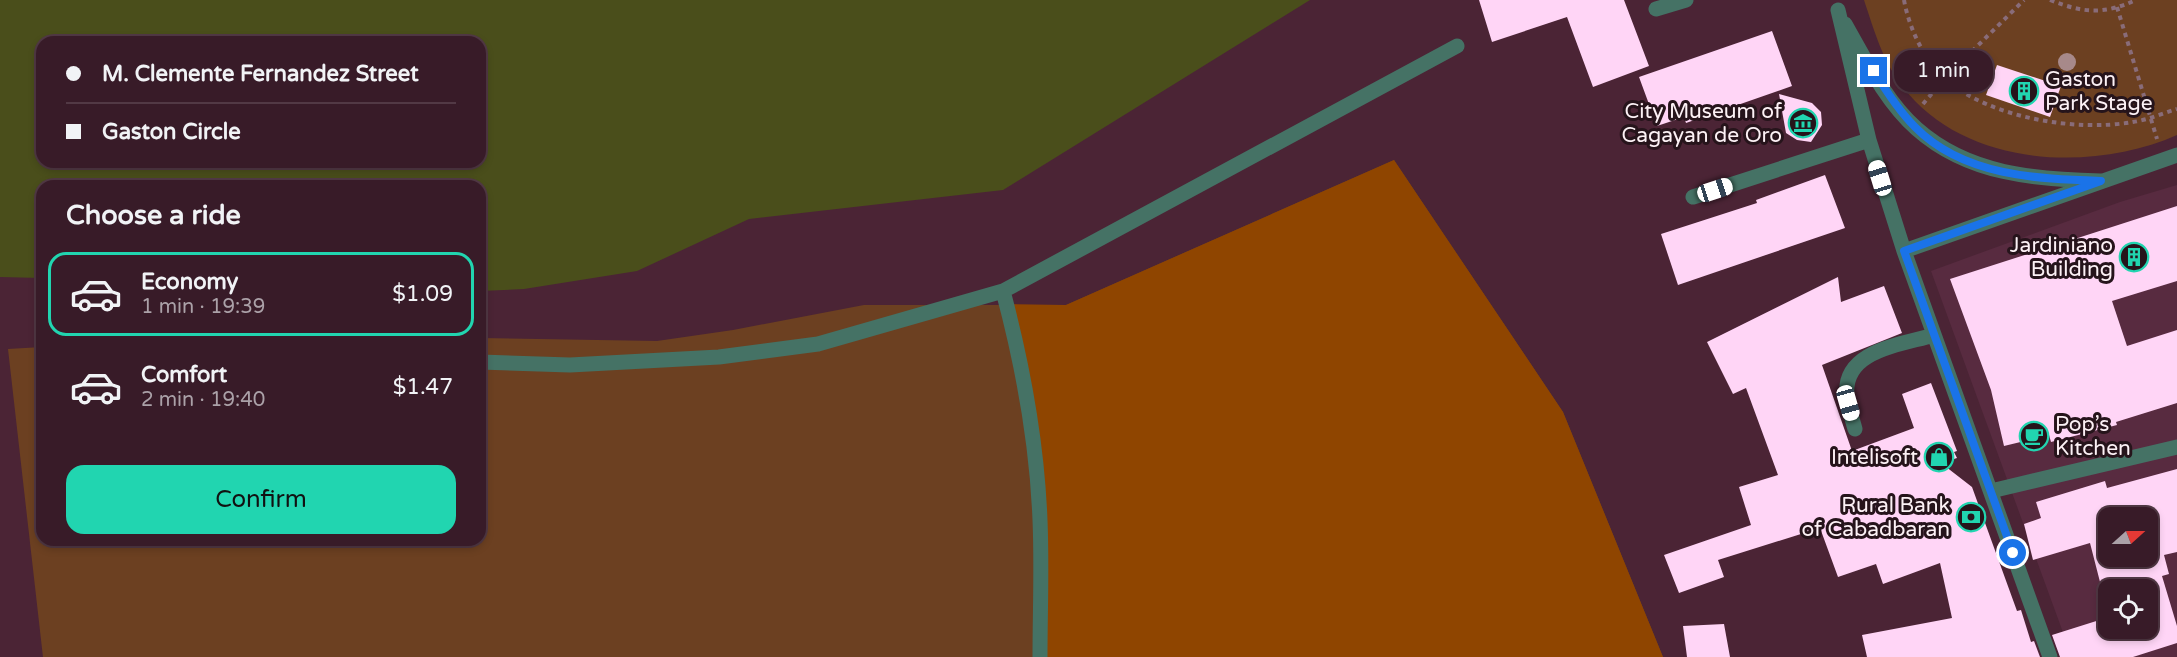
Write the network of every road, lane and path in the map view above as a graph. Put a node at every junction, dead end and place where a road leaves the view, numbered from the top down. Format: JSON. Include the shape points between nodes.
{"nodes":[{"id":1,"x":1686,"y":0,"type":"edge"},
{"id":2,"x":1904,"y":0,"type":"edge"},
{"id":3,"x":2024,"y":0,"type":"edge"},
{"id":4,"x":2050,"y":0,"type":"edge"},
{"id":5,"x":2136,"y":0,"type":"edge"},
{"id":6,"x":1837,"y":5,"type":"edge"},
{"id":7,"x":2117,"y":7,"type":"junction"},
{"id":8,"x":1656,"y":9,"type":"dead end"},
{"id":9,"x":1457,"y":46,"type":"dead end"},
{"id":10,"x":1945,"y":78,"type":"junction"},
{"id":11,"x":2177,"y":109,"type":"edge"},
{"id":12,"x":2151,"y":117,"type":"junction"},
{"id":13,"x":1909,"y":120,"type":"junction"},
{"id":14,"x":1869,"y":140,"type":"junction"},
{"id":15,"x":2170,"y":158,"type":"edge"},
{"id":16,"x":2101,"y":181,"type":"junction"},
{"id":17,"x":1693,"y":197,"type":"dead end"},
{"id":18,"x":1904,"y":251,"type":"junction"},
{"id":19,"x":1003,"y":291,"type":"junction"},
{"id":20,"x":1934,"y":335,"type":"junction"},
{"id":21,"x":486,"y":362,"type":"edge"},
{"id":22,"x":1855,"y":429,"type":"dead end"},
{"id":23,"x":2177,"y":447,"type":"edge"},
{"id":24,"x":1991,"y":491,"type":"junction"},
{"id":25,"x":1040,"y":657,"type":"edge"},
{"id":26,"x":2050,"y":657,"type":"edge"}],
"edges":[{"from":1,"to":8,"type":"street"},
{"from":2,"to":10,"type":"path","via":[[1912,31]]},
{"from":3,"to":10,"type":"path"},
{"from":4,"to":7,"type":"path","via":[[2088,11]]},
{"from":5,"to":7,"type":"path"},
{"from":6,"to":13,"type":"street","via":[[1876,75]]},
{"from":6,"to":14,"type":"street"},
{"from":7,"to":12,"type":"path"},
{"from":9,"to":19,"type":"street"},
{"from":10,"to":12,"type":"path","via":[[1965,93],[2024,118],[2088,126]]},
{"from":10,"to":13,"type":"path"},
{"from":11,"to":12,"type":"path"},
{"from":12,"to":15,"type":"path"},
{"from":13,"to":16,"type":"street","via":[[1955,155],[1996,171],[2045,179]]},
{"from":14,"to":17,"type":"street"},
{"from":14,"to":18,"type":"street"},
{"from":15,"to":16,"type":"street"},
{"from":16,"to":18,"type":"street"},
{"from":18,"to":20,"type":"street"},
{"from":19,"to":21,"type":"street","via":[[818,344],[730,356],[570,365]]},
{"from":19,"to":25,"type":"street","via":[[1021,362],[1033,438],[1040,520]]},
{"from":20,"to":22,"type":"street","via":[[1864,356],[1855,365],[1846,396]]},
{"from":20,"to":24,"type":"street"},
{"from":23,"to":24,"type":"street"},
{"from":24,"to":26,"type":"street"}]}
